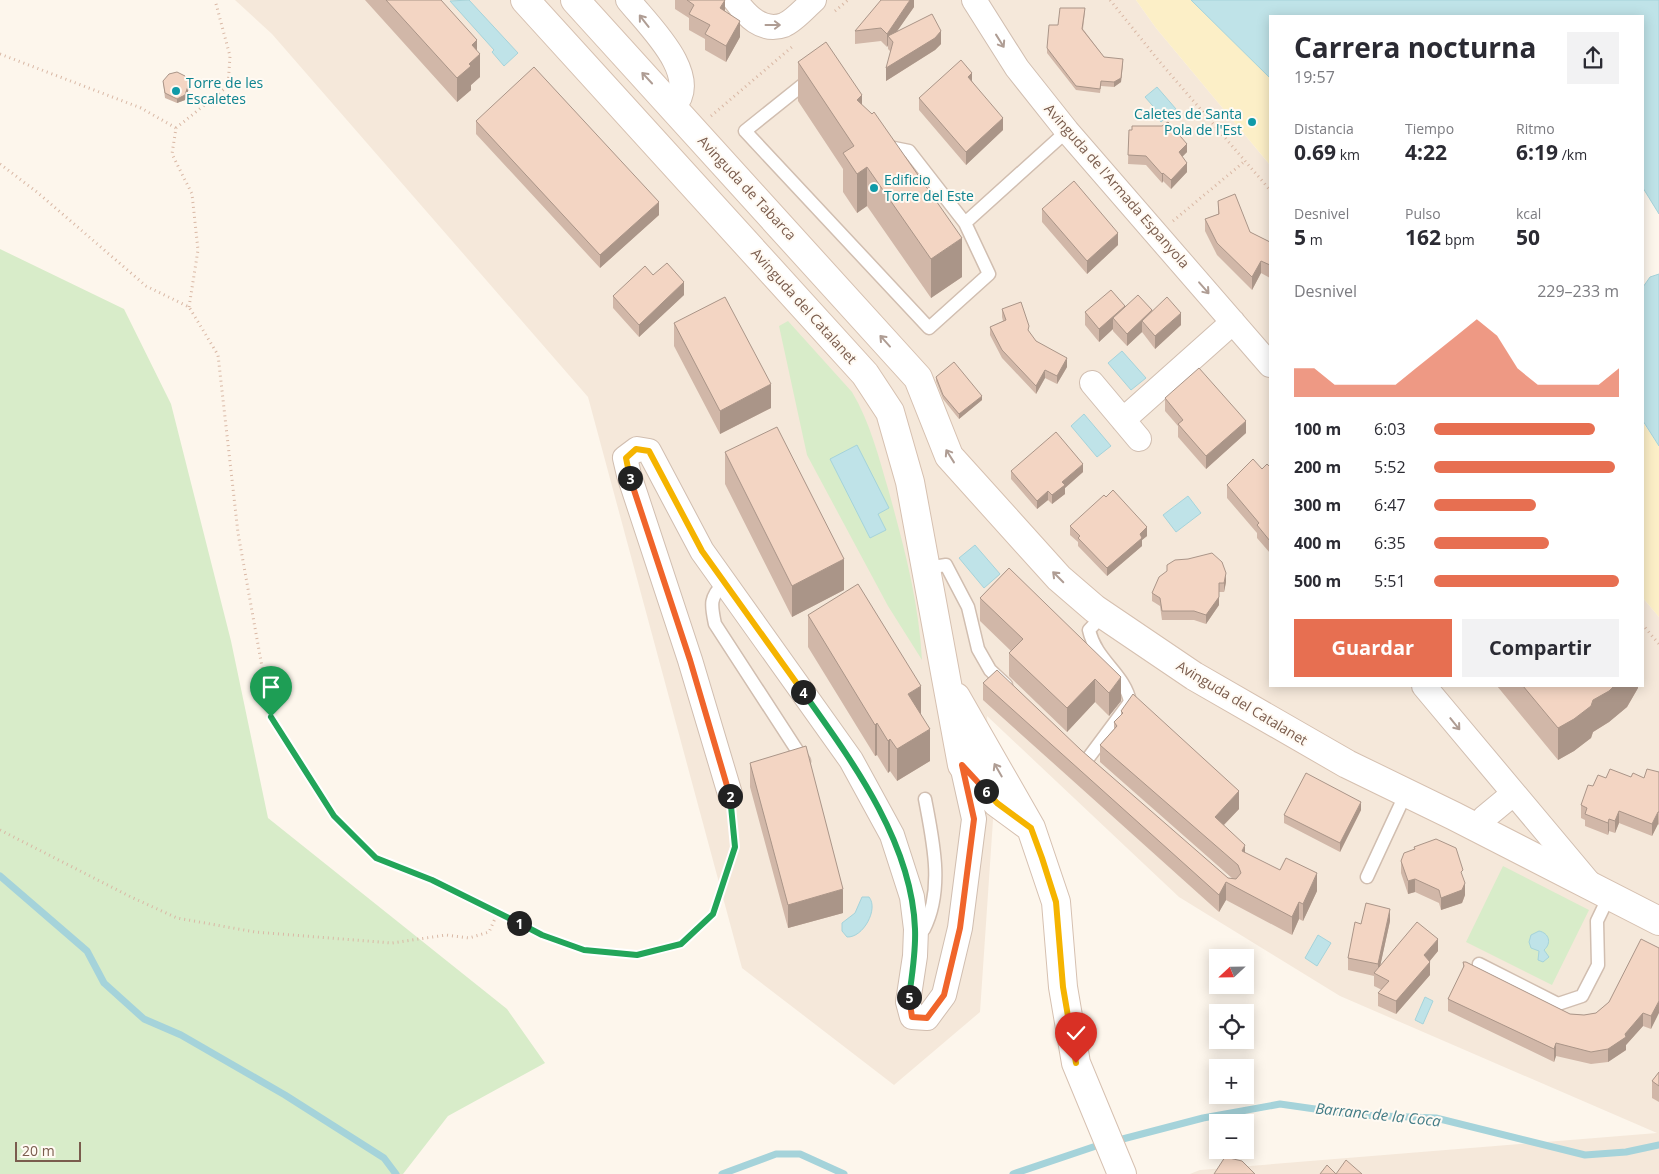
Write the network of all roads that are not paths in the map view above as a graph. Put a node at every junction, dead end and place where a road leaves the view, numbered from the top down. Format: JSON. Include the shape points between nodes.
{"nodes":[{"id":1,"x":525,"y":0,"type":"edge"},
{"id":2,"x":575,"y":0,"type":"edge"},
{"id":3,"x":628,"y":0,"type":"edge"},
{"id":4,"x":735,"y":0,"type":"edge"},
{"id":5,"x":974,"y":0,"type":"edge"},
{"id":6,"x":824,"y":6,"type":"edge"},
{"id":7,"x":818,"y":72,"type":"edge"},
{"id":8,"x":673,"y":106,"type":"junction"},
{"id":9,"x":1067,"y":131,"type":"junction"},
{"id":10,"x":878,"y":138,"type":"edge"},
{"id":11,"x":966,"y":223,"type":"junction"},
{"id":12,"x":1233,"y":322,"type":"junction"},
{"id":13,"x":1269,"y":364,"type":"edge"},
{"id":14,"x":918,"y":378,"type":"joint"},
{"id":15,"x":1092,"y":383,"type":"dead end"},
{"id":16,"x":1123,"y":420,"type":"junction"},
{"id":17,"x":1139,"y":439,"type":"dead end"},
{"id":18,"x":926,"y":568,"type":"junction"},
{"id":19,"x":724,"y":583,"type":"junction"},
{"id":20,"x":1099,"y":612,"type":"junction"},
{"id":21,"x":948,"y":682,"type":"junction"},
{"id":22,"x":1425,"y":687,"type":"edge"},
{"id":23,"x":1017,"y":696,"type":"edge"},
{"id":24,"x":804,"y":761,"type":"edge"},
{"id":25,"x":1086,"y":761,"type":"edge"},
{"id":26,"x":962,"y":765,"type":"junction"},
{"id":27,"x":1406,"y":793,"type":"junction"},
{"id":28,"x":730,"y":794,"type":"road end"},
{"id":29,"x":1513,"y":794,"type":"junction"},
{"id":30,"x":924,"y":799,"type":"dead end"},
{"id":31,"x":1537,"y":823,"type":"junction"},
{"id":32,"x":1031,"y":828,"type":"junction"},
{"id":33,"x":1482,"y":830,"type":"junction"},
{"id":34,"x":1511,"y":846,"type":"junction"},
{"id":35,"x":1367,"y":877,"type":"dead end"},
{"id":36,"x":1601,"y":892,"type":"junction"},
{"id":37,"x":1659,"y":921,"type":"edge"},
{"id":38,"x":916,"y":929,"type":"junction"},
{"id":39,"x":1479,"y":964,"type":"dead end"},
{"id":40,"x":1122,"y":1174,"type":"edge"}],
"edges":[{"from":1,"to":18,"type":"main road","name":"Avinguda del Catalanet","via":[[865,374],[890,412],[899,437]]},
{"from":8,"to":2,"type":"main road","name":"Avinguda de Tabarca","one_way":true},
{"from":8,"to":3,"type":"street","one_way":true,"via":[[681,99],[684,85],[678,64]]},
{"from":4,"to":6,"type":"street","one_way":true,"via":[[749,18],[766,26],[784,25]]},
{"from":5,"to":9,"type":"street","name":"Avinguda de l'Armada Espanyola","one_way":true,"via":[[1017,68]]},
{"from":7,"to":11,"type":"lane","via":[[745,131],[929,328],[989,274]]},
{"from":14,"to":8,"type":"main road","name":"Avinguda de Tabarca","one_way":true},
{"from":9,"to":11,"type":"lane"},
{"from":9,"to":12,"type":"street","name":"Avinguda de l'Armada Espanyola","one_way":true},
{"from":10,"to":11,"type":"lane","via":[[884,146],[909,151]]},
{"from":12,"to":13,"type":"street","name":"Avinguda de l'Armada Espanyola"},
{"from":12,"to":16,"type":"street"},
{"from":20,"to":14,"type":"main road","name":"Avinguda del Catalanet","one_way":true,"via":[[1059,578],[949,456]]},
{"from":15,"to":16,"type":"street"},
{"from":16,"to":17,"type":"street"},
{"from":18,"to":21,"type":"main road","name":"Avinguda del Catalanet"},
{"from":18,"to":23,"type":"lane","via":[[946,565],[968,607],[978,649],[990,670]]},
{"from":19,"to":24,"type":"lane","via":[[715,592],[711,606],[716,624]]},
{"from":19,"to":28,"type":"street","via":[[702,551],[649,451],[636,449],[626,458],[629,475]]},
{"from":19,"to":38,"type":"street","via":[[851,760],[892,834],[912,897]]},
{"from":20,"to":25,"type":"lane","via":[[1089,630],[1092,645],[1128,691],[1130,702]]},
{"from":20,"to":27,"type":"main road","name":"Avinguda del Catalanet","via":[[1194,676],[1347,764]]},
{"from":21,"to":26,"type":"main road","name":"Avinguda del Catalanet"},
{"from":32,"to":21,"type":"main road","name":"Avinguda del Catalanet","one_way":true},
{"from":22,"to":29,"type":"street","one_way":true},
{"from":26,"to":32,"type":"main road","via":[[997,803]]},
{"from":26,"to":38,"type":"street","via":[[974,819],[961,918],[944,995],[927,1018],[912,1017],[908,1002]]},
{"from":27,"to":33,"type":"main road","name":"Avinguda del Catalanet"},
{"from":27,"to":35,"type":"lane"},
{"from":29,"to":31,"type":"street"},
{"from":29,"to":33,"type":"street","via":[[1484,818]]},
{"from":30,"to":38,"type":"lane","via":[[934,850],[934,902],[924,929]]},
{"from":31,"to":34,"type":"street"},
{"from":31,"to":36,"type":"street"},
{"from":32,"to":40,"type":"main road","name":"Avinguda del Catalanet","via":[[1056,902],[1063,987],[1076,1063]]},
{"from":33,"to":34,"type":"main road","name":"Avinguda del Catalanet"},
{"from":34,"to":36,"type":"main road","name":"Avinguda del Catalanet"},
{"from":36,"to":37,"type":"main road","name":"Avinguda del Catalanet"},
{"from":36,"to":39,"type":"lane","via":[[1597,921],[1598,965],[1582,996],[1558,1004]]}]}
